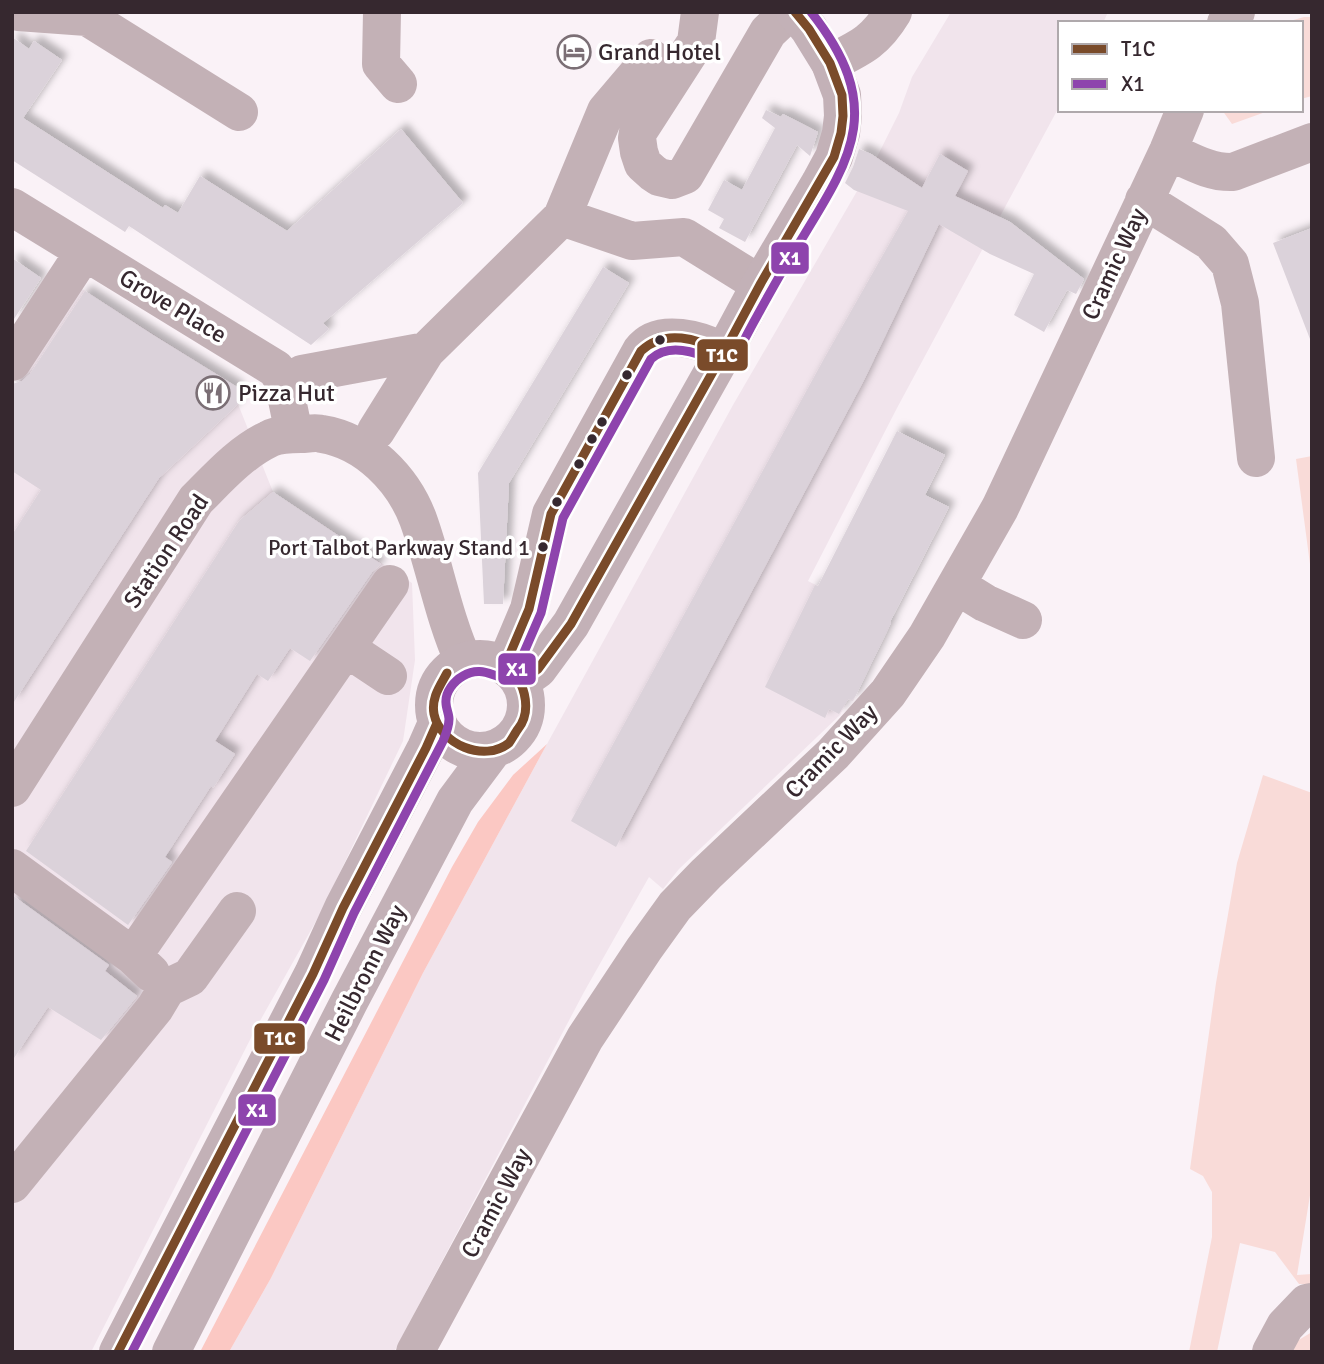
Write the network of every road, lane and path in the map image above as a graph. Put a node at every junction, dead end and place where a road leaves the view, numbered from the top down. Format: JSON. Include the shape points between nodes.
{"nodes":[{"id":1,"x":18,"y":12,"type":"edge"},
{"id":2,"x":382,"y":12,"type":"edge"},
{"id":3,"x":700,"y":12,"type":"edge"},
{"id":4,"x":789,"y":12,"type":"edge"},
{"id":5,"x":795,"y":12,"type":"edge"},
{"id":6,"x":893,"y":12,"type":"edge"},
{"id":7,"x":92,"y":15,"type":"edge"},
{"id":8,"x":651,"y":58,"type":"dead end"},
{"id":9,"x":830,"y":63,"type":"junction"},
{"id":10,"x":398,"y":84,"type":"dead end"},
{"id":11,"x":239,"y":112,"type":"dead end"},
{"id":12,"x":1184,"y":112,"type":"edge"},
{"id":13,"x":1312,"y":142,"type":"edge"},
{"id":14,"x":1168,"y":151,"type":"junction"},
{"id":15,"x":1144,"y":200,"type":"junction"},
{"id":16,"x":12,"y":207,"type":"edge"},
{"id":17,"x":562,"y":217,"type":"junction"},
{"id":18,"x":84,"y":252,"type":"junction"},
{"id":19,"x":747,"y":275,"type":"dead end"},
{"id":20,"x":426,"y":351,"type":"junction"},
{"id":21,"x":724,"y":352,"type":"junction"},
{"id":22,"x":12,"y":362,"type":"edge"},
{"id":23,"x":302,"y":374,"type":"dead end"},
{"id":24,"x":376,"y":431,"type":"dead end"},
{"id":25,"x":294,"y":434,"type":"junction"},
{"id":26,"x":1256,"y":458,"type":"dead end"},
{"id":27,"x":390,"y":584,"type":"dead end"},
{"id":28,"x":956,"y":585,"type":"junction"},
{"id":29,"x":1023,"y":620,"type":"dead end"},
{"id":30,"x":346,"y":648,"type":"junction"},
{"id":31,"x":464,"y":662,"type":"junction"},
{"id":32,"x":512,"y":674,"type":"junction"},
{"id":33,"x":388,"y":677,"type":"dead end"},
{"id":34,"x":437,"y":723,"type":"junction"},
{"id":35,"x":493,"y":750,"type":"junction"},
{"id":36,"x":12,"y":788,"type":"edge"},
{"id":37,"x":12,"y":868,"type":"edge"},
{"id":38,"x":237,"y":911,"type":"dead end"},
{"id":39,"x":134,"y":956,"type":"junction"},
{"id":40,"x":167,"y":988,"type":"junction"},
{"id":41,"x":12,"y":1184,"type":"edge"},
{"id":42,"x":1312,"y":1302,"type":"edge"},
{"id":43,"x":118,"y":1352,"type":"edge"},
{"id":44,"x":171,"y":1352,"type":"edge"},
{"id":45,"x":415,"y":1352,"type":"edge"},
{"id":46,"x":1271,"y":1352,"type":"edge"}],
"edges":[{"from":1,"to":7,"type":"street"},
{"from":2,"to":10,"type":"street","via":[[381,64]]},
{"from":3,"to":4,"type":"street","via":[[696,42],[637,138],[643,164],[659,177],[672,180],[685,175],[768,32]]},
{"from":5,"to":9,"type":"main road"},
{"from":6,"to":9,"type":"street","via":[[875,37]]},
{"from":7,"to":11,"type":"street"},
{"from":8,"to":17,"type":"street","via":[[606,111]]},
{"from":9,"to":21,"type":"main road","via":[[842,95],[843,116],[834,157]]},
{"from":12,"to":14,"type":"street","name":"Cramic Way"},
{"from":13,"to":14,"type":"street","via":[[1223,173]]},
{"from":14,"to":15,"type":"street","name":"Cramic Way"},
{"from":15,"to":26,"type":"street","via":[[1211,242],[1230,264],[1240,303]]},
{"from":15,"to":28,"type":"street","name":"Cramic Way","via":[[1000,508]]},
{"from":16,"to":18,"type":"street","name":"Grove Place"},
{"from":17,"to":19,"type":"street","via":[[632,241],[684,237]]},
{"from":17,"to":20,"type":"street"},
{"from":18,"to":22,"type":"street"},
{"from":18,"to":25,"type":"street","name":"Grove Place","via":[[276,369],[283,380]]},
{"from":20,"to":23,"type":"street"},
{"from":20,"to":24,"type":"street"},
{"from":21,"to":32,"type":"main road","via":[[571,624],[538,669]]},
{"from":21,"to":32,"type":"street","via":[[706,342],[668,338],[650,342],[640,351],[551,514]]},
{"from":25,"to":31,"type":"street","name":"Station Road","via":[[321,433],[352,443],[375,458],[398,484],[417,517]]},
{"from":25,"to":36,"type":"street","name":"Station Road","via":[[272,437],[236,459],[196,500]]},
{"from":27,"to":30,"type":"street"},
{"from":28,"to":29,"type":"street"},
{"from":28,"to":45,"type":"street","name":"Cramic Way","via":[[888,693],[833,754],[675,906],[644,949],[585,1038]]},
{"from":30,"to":33,"type":"street"},
{"from":30,"to":39,"type":"street"},
{"from":31,"to":32,"type":"main road","via":[[492,661]]},
{"from":31,"to":34,"type":"main road","via":[[451,668],[435,693]]},
{"from":32,"to":35,"type":"main road","via":[[526,701],[526,714],[514,737]]},
{"from":34,"to":35,"type":"main road","via":[[454,744],[466,750]]},
{"from":34,"to":43,"type":"main road","name":"Heilbronn Way"},
{"from":35,"to":44,"type":"main road","name":"Heilbronn Way","via":[[455,801]]},
{"from":37,"to":39,"type":"street"},
{"from":38,"to":40,"type":"street","via":[[190,977]]},
{"from":39,"to":40,"type":"street"},
{"from":40,"to":41,"type":"street"},
{"from":42,"to":46,"type":"street","via":[[1285,1326]]}]}
